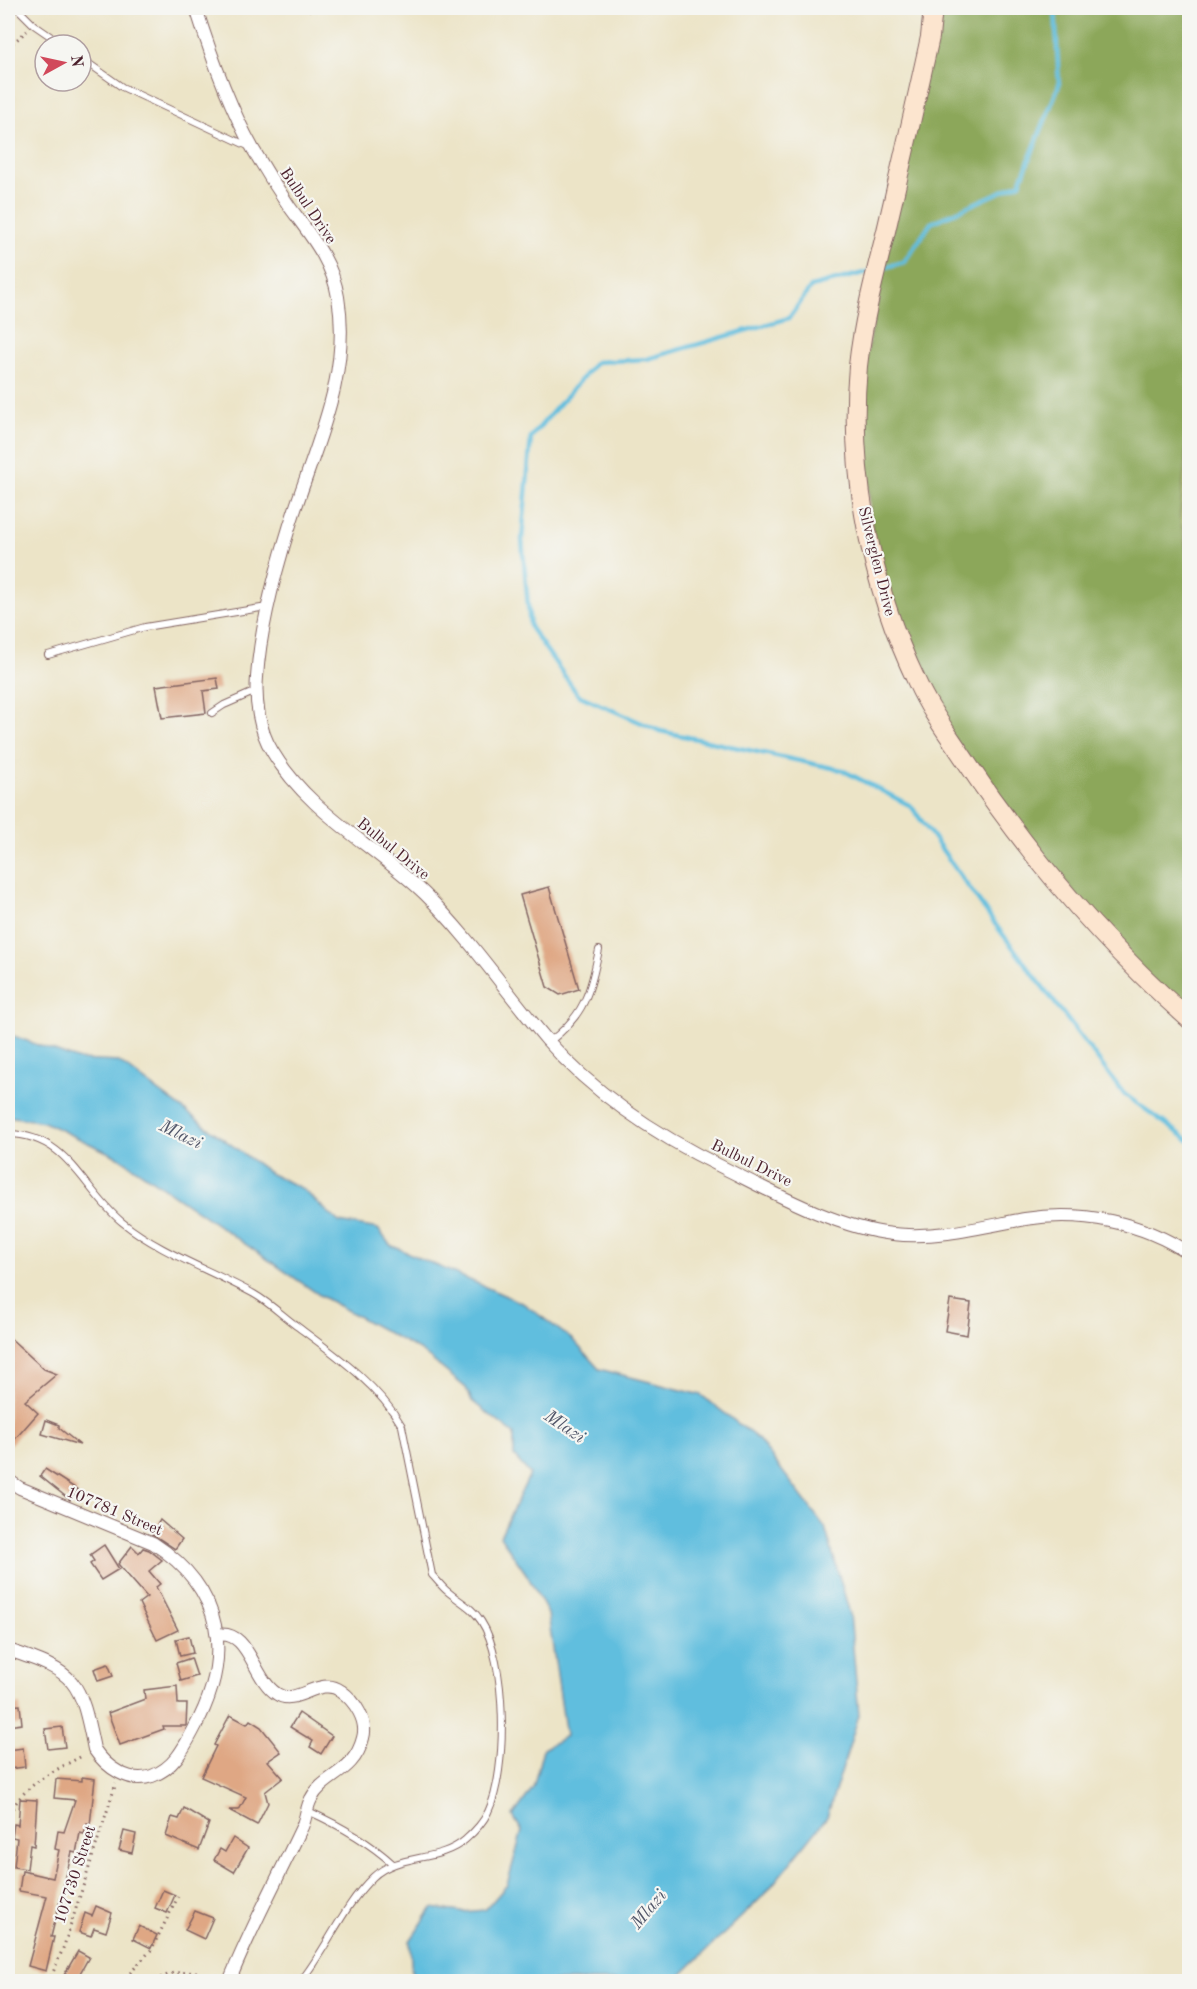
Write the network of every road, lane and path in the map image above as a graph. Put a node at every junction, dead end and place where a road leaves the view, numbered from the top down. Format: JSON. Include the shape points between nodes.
{"nodes":[{"id":1,"x":17,"y":8,"type":"edge"},
{"id":2,"x":196,"y":8,"type":"edge"},
{"id":3,"x":312,"y":8,"type":"edge"},
{"id":4,"x":323,"y":8,"type":"edge"},
{"id":5,"x":933,"y":8,"type":"edge"},
{"id":6,"x":34,"y":25,"type":"junction"},
{"id":7,"x":46,"y":33,"type":"edge"},
{"id":8,"x":8,"y":47,"type":"edge"},
{"id":9,"x":93,"y":66,"type":"edge"},
{"id":10,"x":253,"y":148,"type":"junction"},
{"id":11,"x":270,"y":607,"type":"junction"},
{"id":12,"x":48,"y":655,"type":"dead end"},
{"id":13,"x":256,"y":690,"type":"junction"},
{"id":14,"x":212,"y":713,"type":"dead end"},
{"id":15,"x":598,"y":950,"type":"dead end"},
{"id":16,"x":1190,"y":1020,"type":"edge"},
{"id":17,"x":549,"y":1042,"type":"junction"},
{"id":18,"x":8,"y":1134,"type":"edge"},
{"id":19,"x":1190,"y":1254,"type":"edge"},
{"id":20,"x":8,"y":1480,"type":"edge"},
{"id":21,"x":217,"y":1635,"type":"junction"},
{"id":22,"x":8,"y":1650,"type":"edge"},
{"id":23,"x":94,"y":1749,"type":"junction"},
{"id":24,"x":119,"y":1773,"type":"junction"},
{"id":25,"x":308,"y":1811,"type":"junction"},
{"id":26,"x":8,"y":1819,"type":"edge"},
{"id":27,"x":393,"y":1864,"type":"junction"},
{"id":28,"x":178,"y":1897,"type":"dead end"},
{"id":29,"x":123,"y":1981,"type":"edge"},
{"id":30,"x":49,"y":1982,"type":"edge"},
{"id":31,"x":131,"y":1982,"type":"edge"},
{"id":32,"x":149,"y":1982,"type":"edge"},
{"id":33,"x":210,"y":1982,"type":"edge"},
{"id":34,"x":229,"y":1982,"type":"edge"},
{"id":35,"x":300,"y":1982,"type":"edge"}],
"edges":[{"from":1,"to":6,"type":"lane"},
{"from":2,"to":10,"type":"street","name":"Bulbul Drive","via":[[223,85]]},
{"from":3,"to":4,"type":"lane"},
{"from":5,"to":16,"type":"street","name":"Silverglen Drive","via":[[930,37],[858,366],[856,408],[864,507],[884,598],[917,684],[978,780],[1030,849],[1124,958]]},
{"from":6,"to":7,"type":"lane"},
{"from":6,"to":8,"type":"path"},
{"from":9,"to":10,"type":"lane","via":[[122,87]]},
{"from":10,"to":11,"type":"street","name":"Bulbul Drive","via":[[278,190],[322,249],[335,284],[340,323],[334,393],[289,528]]},
{"from":11,"to":12,"type":"lane","via":[[145,627]]},
{"from":11,"to":13,"type":"street","name":"Bulbul Drive"},
{"from":13,"to":14,"type":"lane"},
{"from":13,"to":17,"type":"street","name":"Bulbul Drive","via":[[266,740],[281,764],[324,812],[430,899]]},
{"from":15,"to":17,"type":"lane","via":[[591,989],[581,1010],[569,1028]]},
{"from":17,"to":19,"type":"street","name":"Bulbul Drive","via":[[610,1101],[671,1141],[787,1198],[853,1225],[894,1234],[926,1234],[1068,1217],[1141,1228]]},
{"from":18,"to":27,"type":"lane","via":[[46,1142],[63,1154],[122,1221],[149,1240],[256,1295],[333,1353],[392,1408],[402,1426],[432,1575],[483,1623],[495,1662],[504,1739],[497,1787],[488,1813],[478,1827],[451,1849]]},
{"from":20,"to":21,"type":"street","name":"107781 Street","via":[[170,1554],[184,1565],[206,1597]]},
{"from":21,"to":24,"type":"street","name":"107781 Street","via":[[213,1685],[201,1716],[175,1761],[147,1777]]},
{"from":21,"to":25,"type":"street","via":[[227,1633],[241,1640],[259,1677],[279,1695],[288,1697],[330,1686],[347,1696],[360,1714],[364,1733],[360,1749],[344,1771],[316,1793]]},
{"from":22,"to":23,"type":"street","via":[[61,1672],[77,1685]]},
{"from":23,"to":24,"type":"street","via":[[104,1763]]},
{"from":23,"to":26,"type":"path","via":[[46,1775],[25,1792]]},
{"from":24,"to":30,"type":"path","name":"107730 Street"},
{"from":25,"to":27,"type":"lane"},
{"from":25,"to":34,"type":"street"},
{"from":27,"to":35,"type":"lane","via":[[372,1878]]},
{"from":28,"to":29,"type":"path","via":[[151,1950]]},
{"from":29,"to":31,"type":"path"},
{"from":32,"to":33,"type":"path","via":[[173,1973],[198,1972]]}]}
